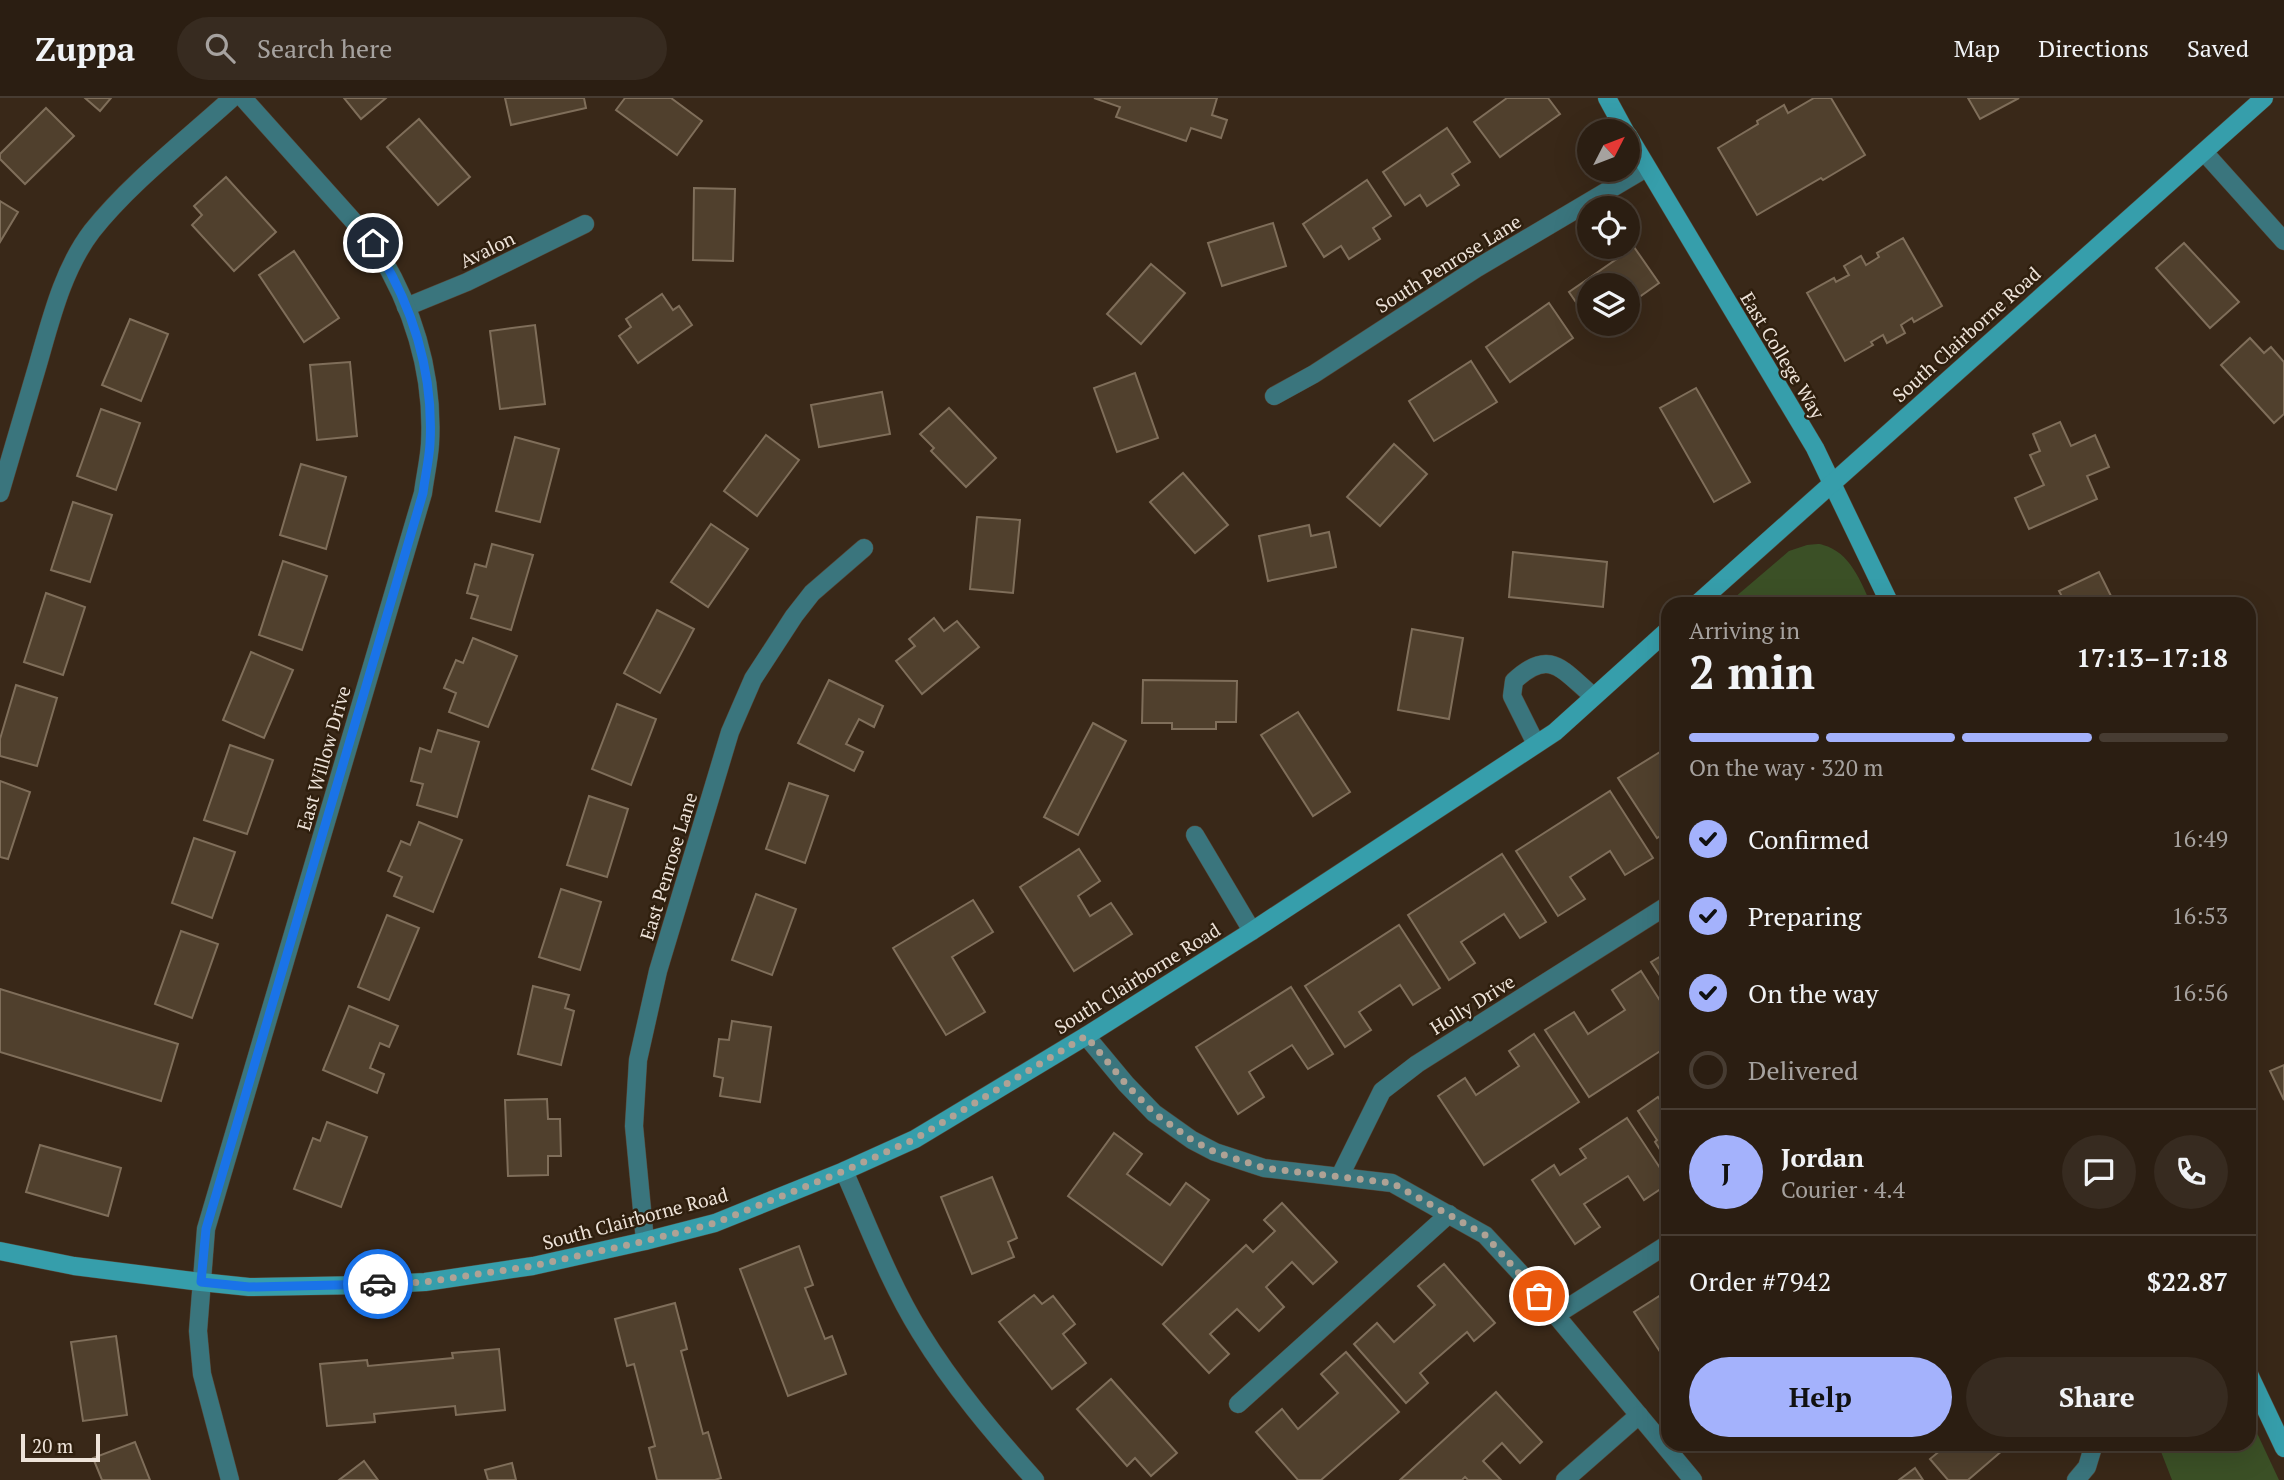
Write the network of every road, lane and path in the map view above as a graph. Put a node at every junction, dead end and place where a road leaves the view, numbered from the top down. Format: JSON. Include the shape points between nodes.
{"nodes":[{"id":1,"x":232,"y":98,"type":"edge"},
{"id":2,"x":243,"y":98,"type":"edge"},
{"id":3,"x":1607,"y":98,"type":"edge"},
{"id":4,"x":2264,"y":98,"type":"edge"},
{"id":5,"x":1618,"y":119,"type":"edge"},
{"id":6,"x":2204,"y":152,"type":"junction"},
{"id":7,"x":1640,"y":158,"type":"edge"},
{"id":8,"x":1646,"y":168,"type":"junction"},
{"id":9,"x":585,"y":224,"type":"dead end"},
{"id":10,"x":2284,"y":241,"type":"edge"},
{"id":11,"x":406,"y":307,"type":"junction"},
{"id":12,"x":1275,"y":396,"type":"dead end"},
{"id":13,"x":1832,"y":483,"type":"junction"},
{"id":14,"x":0,"y":493,"type":"edge"},
{"id":15,"x":864,"y":548,"type":"dead end"},
{"id":16,"x":1705,"y":597,"type":"edge"},
{"id":17,"x":1887,"y":597,"type":"edge"},
{"id":18,"x":1661,"y":635,"type":"edge"},
{"id":19,"x":1593,"y":696,"type":"junction"},
{"id":20,"x":1536,"y":744,"type":"junction"},
{"id":21,"x":1195,"y":835,"type":"dead end"},
{"id":22,"x":1661,"y":909,"type":"edge"},
{"id":23,"x":1252,"y":931,"type":"junction"},
{"id":24,"x":1086,"y":1036,"type":"junction"},
{"id":25,"x":844,"y":1171,"type":"junction"},
{"id":26,"x":1340,"y":1176,"type":"junction"},
{"id":27,"x":1449,"y":1214,"type":"junction"},
{"id":28,"x":645,"y":1241,"type":"junction"},
{"id":29,"x":1661,"y":1248,"type":"edge"},
{"id":30,"x":0,"y":1251,"type":"edge"},
{"id":31,"x":201,"y":1282,"type":"junction"},
{"id":32,"x":1556,"y":1315,"type":"junction"},
{"id":33,"x":2256,"y":1389,"type":"edge"},
{"id":34,"x":1238,"y":1404,"type":"dead end"},
{"id":35,"x":1639,"y":1415,"type":"junction"},
{"id":36,"x":1661,"y":1441,"type":"edge"},
{"id":37,"x":2284,"y":1448,"type":"edge"},
{"id":38,"x":1669,"y":1451,"type":"edge"},
{"id":39,"x":2092,"y":1451,"type":"edge"},
{"id":40,"x":230,"y":1480,"type":"edge"},
{"id":41,"x":1035,"y":1480,"type":"edge"},
{"id":42,"x":1565,"y":1480,"type":"edge"},
{"id":43,"x":1693,"y":1480,"type":"edge"},
{"id":44,"x":2076,"y":1480,"type":"edge"}],
"edges":[{"from":1,"to":14,"type":"street","via":[[125,195],[79,252],[51,318]]},
{"from":2,"to":11,"type":"street","name":"East Willow Drive","via":[[373,243]]},
{"from":3,"to":5,"type":"street","name":"East College Way"},
{"from":4,"to":6,"type":"street","name":"South Clairborne Road"},
{"from":6,"to":10,"type":"street"},
{"from":6,"to":13,"type":"street","name":"South Clairborne Road"},
{"from":7,"to":8,"type":"street","name":"East College Way"},
{"from":8,"to":12,"type":"street","name":"South Penrose Lane"},
{"from":8,"to":13,"type":"street","name":"East College Way"},
{"from":9,"to":11,"type":"street","name":"Avalon"},
{"from":11,"to":31,"type":"street","name":"East Willow Drive","via":[[422,348],[429,396],[430,445],[423,493],[206,1229]]},
{"from":13,"to":16,"type":"street","name":"South Clairborne Road"},
{"from":13,"to":17,"type":"street","name":"East College Way"},
{"from":15,"to":28,"type":"street","name":"East Penrose Lane","via":[[793,616],[753,679],[730,733],[658,971],[638,1060],[634,1126]]},
{"from":18,"to":19,"type":"street","name":"South Clairborne Road"},
{"from":19,"to":20,"type":"street","name":"South Clairborne Road"},
{"from":19,"to":20,"type":"street","via":[[1547,662],[1529,666],[1514,681],[1513,696]]},
{"from":20,"to":23,"type":"street","name":"South Clairborne Road"},
{"from":21,"to":23,"type":"street","name":"South Clairborne Road"},
{"from":22,"to":26,"type":"street","name":"Holly Drive","via":[[1417,1064],[1382,1091]]},
{"from":23,"to":24,"type":"street","name":"South Clairborne Road"},
{"from":24,"to":25,"type":"street","name":"South Clairborne Road","via":[[915,1139]]},
{"from":24,"to":26,"type":"street","via":[[1154,1113],[1192,1140],[1264,1168]]},
{"from":25,"to":28,"type":"street","name":"South Clairborne Road","via":[[715,1223]]},
{"from":25,"to":41,"type":"street","via":[[919,1330],[959,1391]]},
{"from":26,"to":27,"type":"street","via":[[1392,1183]]},
{"from":27,"to":32,"type":"street","via":[[1485,1235]]},
{"from":27,"to":34,"type":"street"},
{"from":28,"to":31,"type":"street","name":"South Clairborne Road","via":[[533,1266],[425,1282],[249,1287]]},
{"from":29,"to":32,"type":"street"},
{"from":30,"to":31,"type":"street","name":"South Clairborne Road","via":[[74,1266]]},
{"from":31,"to":40,"type":"street","name":"East Willow Drive","via":[[198,1331],[202,1374]]},
{"from":32,"to":35,"type":"street"},
{"from":33,"to":37,"type":"street"},
{"from":35,"to":36,"type":"street"},
{"from":35,"to":42,"type":"street"},
{"from":38,"to":43,"type":"street"},
{"from":39,"to":44,"type":"street"}]}
